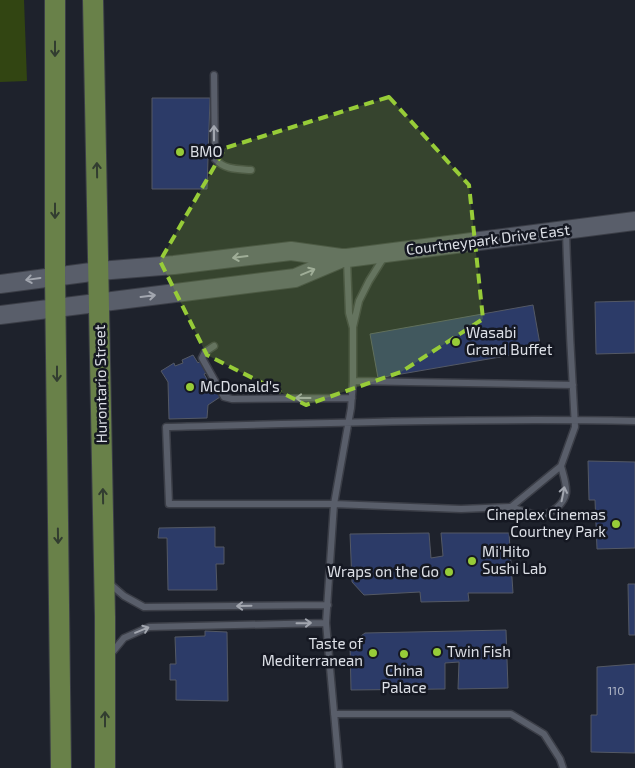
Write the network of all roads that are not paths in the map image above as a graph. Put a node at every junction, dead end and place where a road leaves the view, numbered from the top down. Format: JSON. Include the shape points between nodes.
{"nodes":[{"id":1,"x":55,"y":0,"type":"edge"},
{"id":2,"x":93,"y":0,"type":"edge"},
{"id":3,"x":214,"y":75,"type":"dead end"},
{"id":4,"x":251,"y":170,"type":"dead end"},
{"id":5,"x":635,"y":221,"type":"edge"},
{"id":6,"x":566,"y":230,"type":"junction"},
{"id":7,"x":387,"y":253,"type":"junction"},
{"id":8,"x":344,"y":258,"type":"junction"},
{"id":9,"x":99,"y":271,"type":"junction"},
{"id":10,"x":55,"y":276,"type":"junction"},
{"id":11,"x":0,"y":284,"type":"edge"},
{"id":12,"x":100,"y":302,"type":"junction"},
{"id":13,"x":56,"y":308,"type":"junction"},
{"id":14,"x":0,"y":315,"type":"edge"},
{"id":15,"x":353,"y":328,"type":"junction"},
{"id":16,"x":214,"y":346,"type":"dead end"},
{"id":17,"x":353,"y":381,"type":"junction"},
{"id":18,"x":573,"y":384,"type":"junction"},
{"id":19,"x":352,"y":398,"type":"junction"},
{"id":20,"x":575,"y":420,"type":"junction"},
{"id":21,"x":635,"y":421,"type":"edge"},
{"id":22,"x":349,"y":422,"type":"junction"},
{"id":23,"x":561,"y":466,"type":"junction"},
{"id":24,"x":334,"y":504,"type":"junction"},
{"id":25,"x":511,"y":507,"type":"junction"},
{"id":26,"x":105,"y":580,"type":"junction"},
{"id":27,"x":328,"y":605,"type":"junction"},
{"id":28,"x":326,"y":623,"type":"junction"},
{"id":29,"x":106,"y":660,"type":"junction"},
{"id":30,"x":334,"y":714,"type":"junction"},
{"id":31,"x":61,"y":768,"type":"edge"},
{"id":32,"x":106,"y":768,"type":"edge"},
{"id":33,"x":339,"y":768,"type":"edge"},
{"id":34,"x":562,"y":768,"type":"edge"}],
"edges":[{"from":1,"to":10,"type":"main road","one_way":true},
{"from":9,"to":2,"type":"main road","name":"Hurontario Street","one_way":true},
{"from":4,"to":3,"type":"lane","one_way":true,"via":[[229,168],[214,159]]},
{"from":5,"to":6,"type":"main road","name":"Courtneypark Drive East"},
{"from":6,"to":7,"type":"main road","name":"Courtneypark Drive East"},
{"from":6,"to":18,"type":"lane"},
{"from":7,"to":8,"type":"main road","name":"Courtneypark Drive East"},
{"from":7,"to":15,"type":"lane","via":[[359,301]]},
{"from":8,"to":9,"type":"main road","name":"Courtneypark Drive East","one_way":true,"via":[[291,251]]},
{"from":12,"to":8,"type":"main road","name":"Courtneypark Drive East","one_way":true,"via":[[295,278]]},
{"from":8,"to":15,"type":"lane"},
{"from":9,"to":10,"type":"main road","name":"Courtneypark Drive East"},
{"from":9,"to":12,"type":"main road","name":"Hurontario Street"},
{"from":10,"to":11,"type":"main road","name":"Courtneypark Drive East","one_way":true},
{"from":10,"to":13,"type":"main road"},
{"from":12,"to":13,"type":"main road","name":"Courtneypark Drive East"},
{"from":26,"to":12,"type":"main road","name":"Hurontario Street","one_way":true},
{"from":13,"to":14,"type":"main road","name":"Courtneypark Drive East"},
{"from":13,"to":31,"type":"main road","one_way":true},
{"from":15,"to":17,"type":"lane"},
{"from":19,"to":16,"type":"lane","one_way":true,"via":[[224,397],[202,358]]},
{"from":17,"to":18,"type":"lane"},
{"from":17,"to":19,"type":"lane"},
{"from":18,"to":20,"type":"lane"},
{"from":19,"to":22,"type":"lane"},
{"from":20,"to":21,"type":"lane"},
{"from":20,"to":22,"type":"lane"},
{"from":20,"to":23,"type":"lane"},
{"from":22,"to":24,"type":"lane"},
{"from":22,"to":24,"type":"lane","via":[[166,427],[169,504]]},
{"from":23,"to":25,"type":"lane"},
{"from":25,"to":23,"type":"lane","one_way":true,"via":[[542,515],[553,511],[562,503],[566,492]]},
{"from":24,"to":25,"type":"lane"},
{"from":24,"to":27,"type":"lane"},
{"from":27,"to":26,"type":"lane","one_way":true,"via":[[144,607]]},
{"from":26,"to":29,"type":"main road","name":"Hurontario Street"},
{"from":27,"to":28,"type":"lane"},
{"from":29,"to":28,"type":"lane","one_way":true,"via":[[124,638],[149,627]]},
{"from":28,"to":30,"type":"lane"},
{"from":32,"to":29,"type":"main road","name":"Hurontario Street","one_way":true},
{"from":30,"to":33,"type":"lane"},
{"from":30,"to":34,"type":"lane","via":[[511,714],[544,734]]}]}
